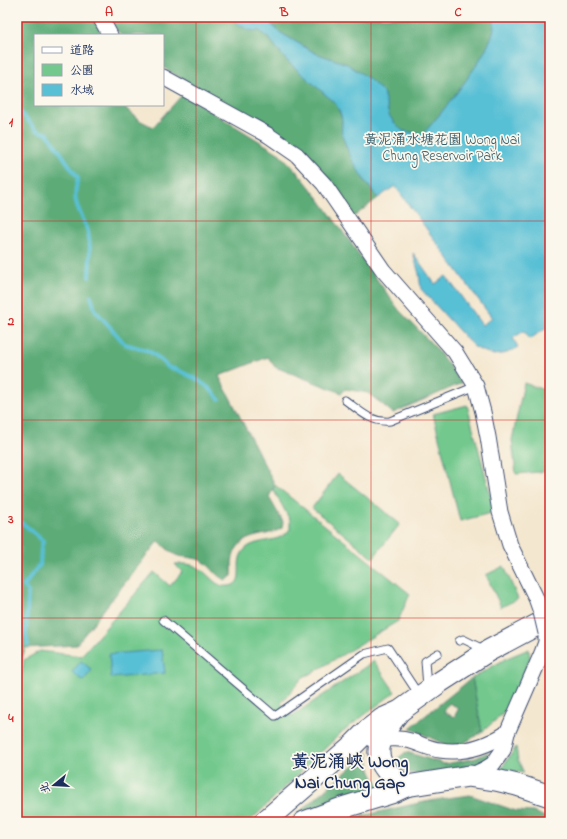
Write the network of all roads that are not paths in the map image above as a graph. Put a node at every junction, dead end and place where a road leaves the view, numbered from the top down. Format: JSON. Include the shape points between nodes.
{"nodes":[{"id":1,"x":100,"y":17,"type":"edge"},
{"id":2,"x":109,"y":34,"type":"edge"},
{"id":3,"x":164,"y":78,"type":"edge"},
{"id":4,"x":472,"y":387,"type":"junction"},
{"id":5,"x":345,"y":400,"type":"dead end"},
{"id":6,"x":163,"y":620,"type":"dead end"},
{"id":7,"x":547,"y":630,"type":"edge"},
{"id":8,"x":459,"y":641,"type":"dead end"},
{"id":9,"x":488,"y":651,"type":"junction"},
{"id":10,"x":438,"y":653,"type":"dead end"},
{"id":11,"x":423,"y":694,"type":"junction"},
{"id":12,"x":400,"y":711,"type":"junction"},
{"id":13,"x":507,"y":733,"type":"junction"},
{"id":14,"x":381,"y":740,"type":"junction"},
{"id":15,"x":354,"y":744,"type":"junction"},
{"id":16,"x":469,"y":776,"type":"junction"},
{"id":17,"x":406,"y":786,"type":"junction"},
{"id":18,"x":550,"y":796,"type":"edge"},
{"id":19,"x":264,"y":822,"type":"edge"},
{"id":20,"x":304,"y":822,"type":"edge"}],
"edges":[{"from":1,"to":2,"type":"street"},
{"from":3,"to":4,"type":"street","via":[[268,135],[297,155],[324,184],[383,270],[455,352]]},
{"from":4,"to":5,"type":"lane","via":[[384,422],[370,418]]},
{"from":4,"to":7,"type":"street","via":[[483,412],[500,512],[510,545],[536,598]]},
{"from":6,"to":11,"type":"lane","via":[[275,716],[364,654],[388,648]]},
{"from":7,"to":9,"type":"main road"},
{"from":7,"to":13,"type":"street"},
{"from":8,"to":9,"type":"lane","via":[[463,639]]},
{"from":9,"to":11,"type":"main road"},
{"from":10,"to":11,"type":"lane","via":[[426,661]]},
{"from":11,"to":12,"type":"main road"},
{"from":12,"to":14,"type":"main road"},
{"from":12,"to":15,"type":"main road","via":[[382,719]]},
{"from":13,"to":14,"type":"street","via":[[485,745],[462,751],[439,750],[410,740]]},
{"from":13,"to":16,"type":"street","via":[[503,750],[496,761],[486,769]]},
{"from":14,"to":15,"type":"street"},
{"from":14,"to":17,"type":"main road","via":[[379,753],[382,764],[391,776]]},
{"from":15,"to":19,"type":"main road"},
{"from":16,"to":17,"type":"main road"},
{"from":16,"to":18,"type":"main road","via":[[517,785]]},
{"from":17,"to":20,"type":"main road"}]}
